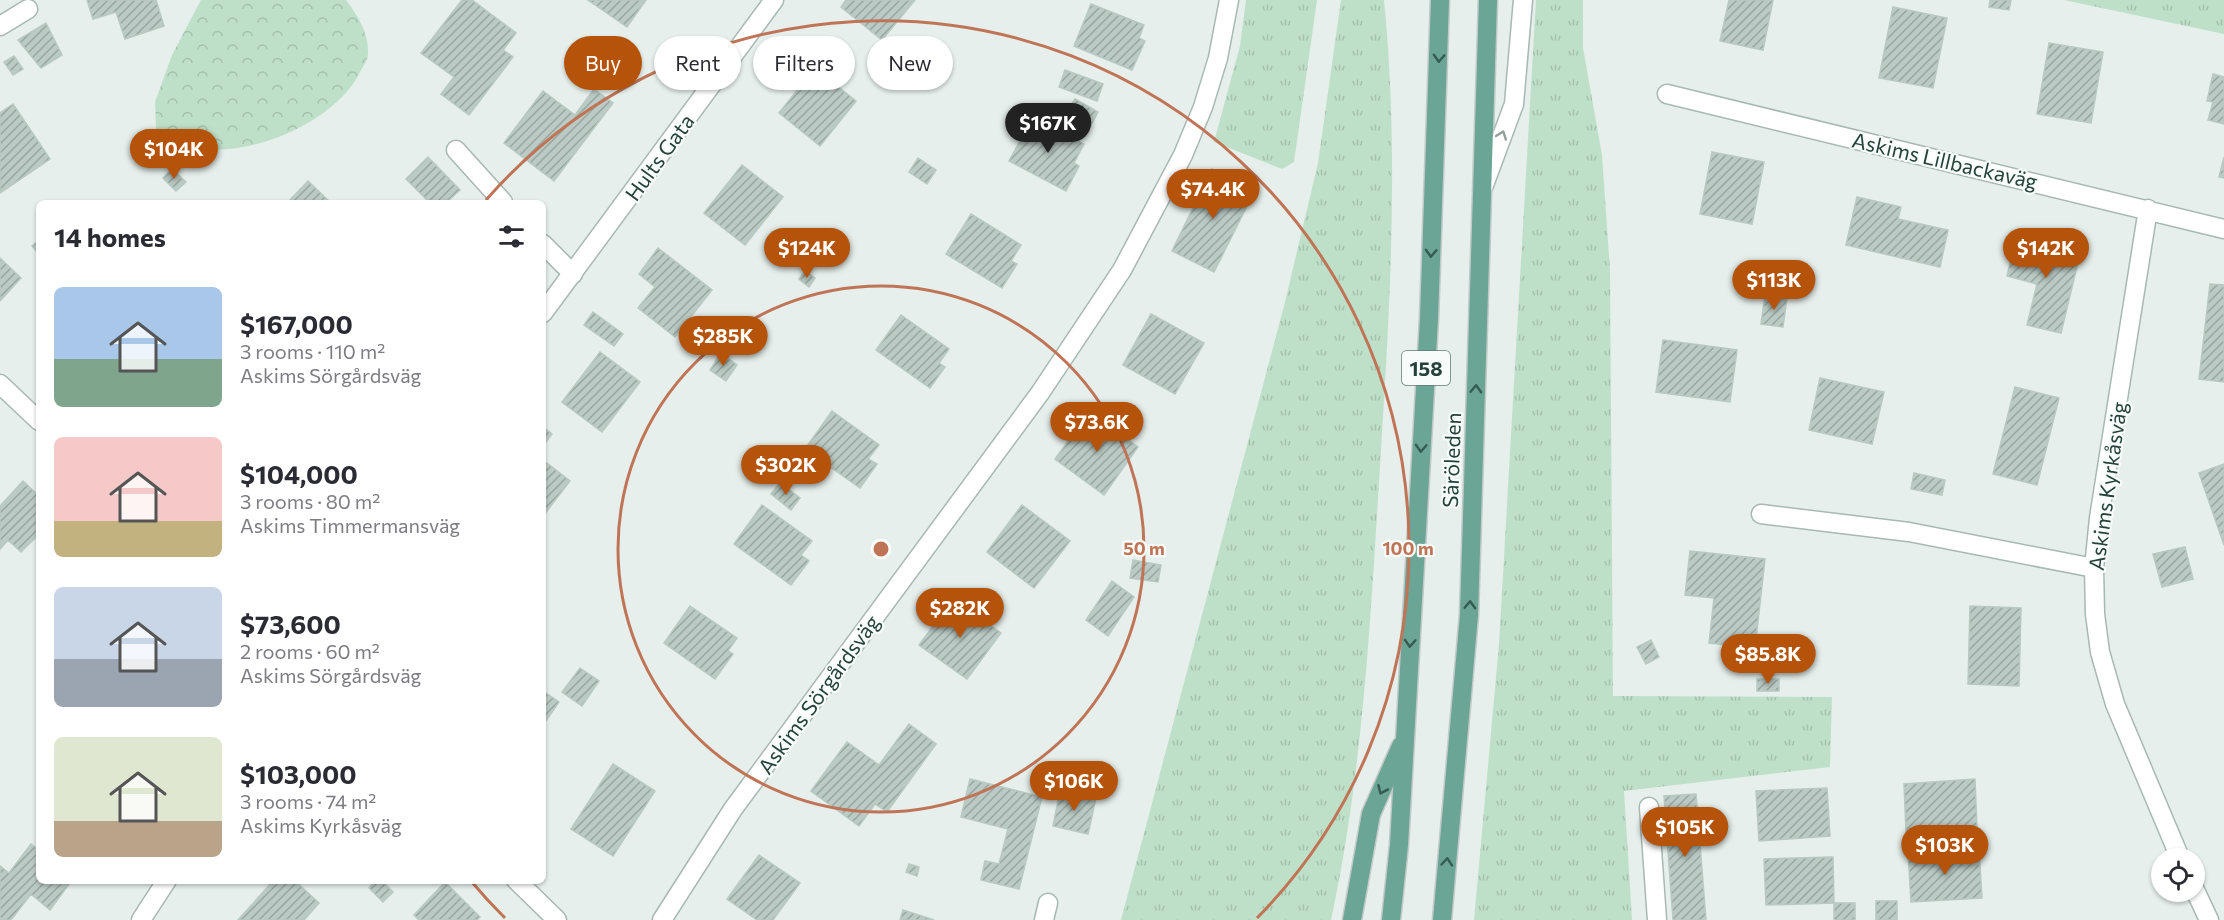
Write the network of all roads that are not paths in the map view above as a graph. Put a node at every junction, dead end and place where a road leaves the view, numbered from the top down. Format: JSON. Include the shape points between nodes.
{"nodes":[{"id":1,"x":774,"y":0,"type":"edge"},
{"id":2,"x":1229,"y":0,"type":"edge"},
{"id":3,"x":1440,"y":0,"type":"edge"},
{"id":4,"x":1488,"y":0,"type":"edge"},
{"id":5,"x":1523,"y":0,"type":"edge"},
{"id":6,"x":28,"y":9,"type":"dead end"},
{"id":7,"x":0,"y":26,"type":"edge"},
{"id":8,"x":1666,"y":93,"type":"dead end"},
{"id":9,"x":456,"y":150,"type":"dead end"},
{"id":10,"x":1482,"y":190,"type":"junction"},
{"id":11,"x":501,"y":200,"type":"edge"},
{"id":12,"x":2148,"y":209,"type":"junction"},
{"id":13,"x":2224,"y":229,"type":"edge"},
{"id":14,"x":546,"y":247,"type":"edge"},
{"id":15,"x":573,"y":274,"type":"junction"},
{"id":16,"x":546,"y":309,"type":"edge"},
{"id":17,"x":2,"y":390,"type":"edge"},
{"id":18,"x":36,"y":419,"type":"edge"},
{"id":19,"x":1761,"y":514,"type":"dead end"},
{"id":20,"x":2094,"y":568,"type":"junction"},
{"id":21,"x":1405,"y":736,"type":"junction"},
{"id":22,"x":1649,"y":807,"type":"dead end"},
{"id":23,"x":2176,"y":848,"type":"edge"},
{"id":24,"x":165,"y":884,"type":"edge"},
{"id":25,"x":520,"y":884,"type":"edge"},
{"id":26,"x":2201,"y":902,"type":"edge"},
{"id":27,"x":145,"y":918,"type":"edge"},
{"id":28,"x":557,"y":920,"type":"edge"},
{"id":29,"x":662,"y":920,"type":"edge"},
{"id":30,"x":1352,"y":920,"type":"edge"},
{"id":31,"x":1391,"y":920,"type":"edge"},
{"id":32,"x":1442,"y":920,"type":"edge"},
{"id":33,"x":1657,"y":920,"type":"edge"},
{"id":34,"x":2210,"y":920,"type":"edge"}],
"edges":[{"from":1,"to":15,"type":"street","name":"Hults Gata"},
{"from":2,"to":29,"type":"street","name":"Askims Sörgårdsväg","via":[[1218,58],[1203,107],[1183,155],[1122,270],[1040,393],[733,809]]},
{"from":3,"to":21,"type":"main road","name":"Säröleden","number":"158","one_way":true,"via":[[1429,320]]},
{"from":4,"to":10,"type":"main road","name":"Säröleden","number":"158"},
{"from":10,"to":5,"type":"street","one_way":true,"via":[[1514,104]]},
{"from":6,"to":7,"type":"street"},
{"from":8,"to":12,"type":"street","name":"Askims Lillbackaväg"},
{"from":9,"to":11,"type":"street"},
{"from":32,"to":10,"type":"main road","name":"Säröleden","number":"158","one_way":true,"via":[[1469,615]]},
{"from":12,"to":13,"type":"street","name":"Askims Lillbackaväg"},
{"from":12,"to":20,"type":"street","name":"Askims Kyrkåsväg"},
{"from":14,"to":15,"type":"street"},
{"from":15,"to":16,"type":"street","name":"Hults Gata"},
{"from":17,"to":18,"type":"street"},
{"from":19,"to":20,"type":"street","via":[[1909,532]]},
{"from":20,"to":23,"type":"street","name":"Askims Kyrkåsväg","via":[[2100,652],[2115,704]]},
{"from":21,"to":30,"type":"main road","one_way":true,"via":[[1371,813]]},
{"from":21,"to":31,"type":"main road","name":"Säröleden","number":"158"},
{"from":22,"to":33,"type":"street"},
{"from":24,"to":27,"type":"street"},
{"from":25,"to":28,"type":"street"},
{"from":26,"to":34,"type":"street"}]}
